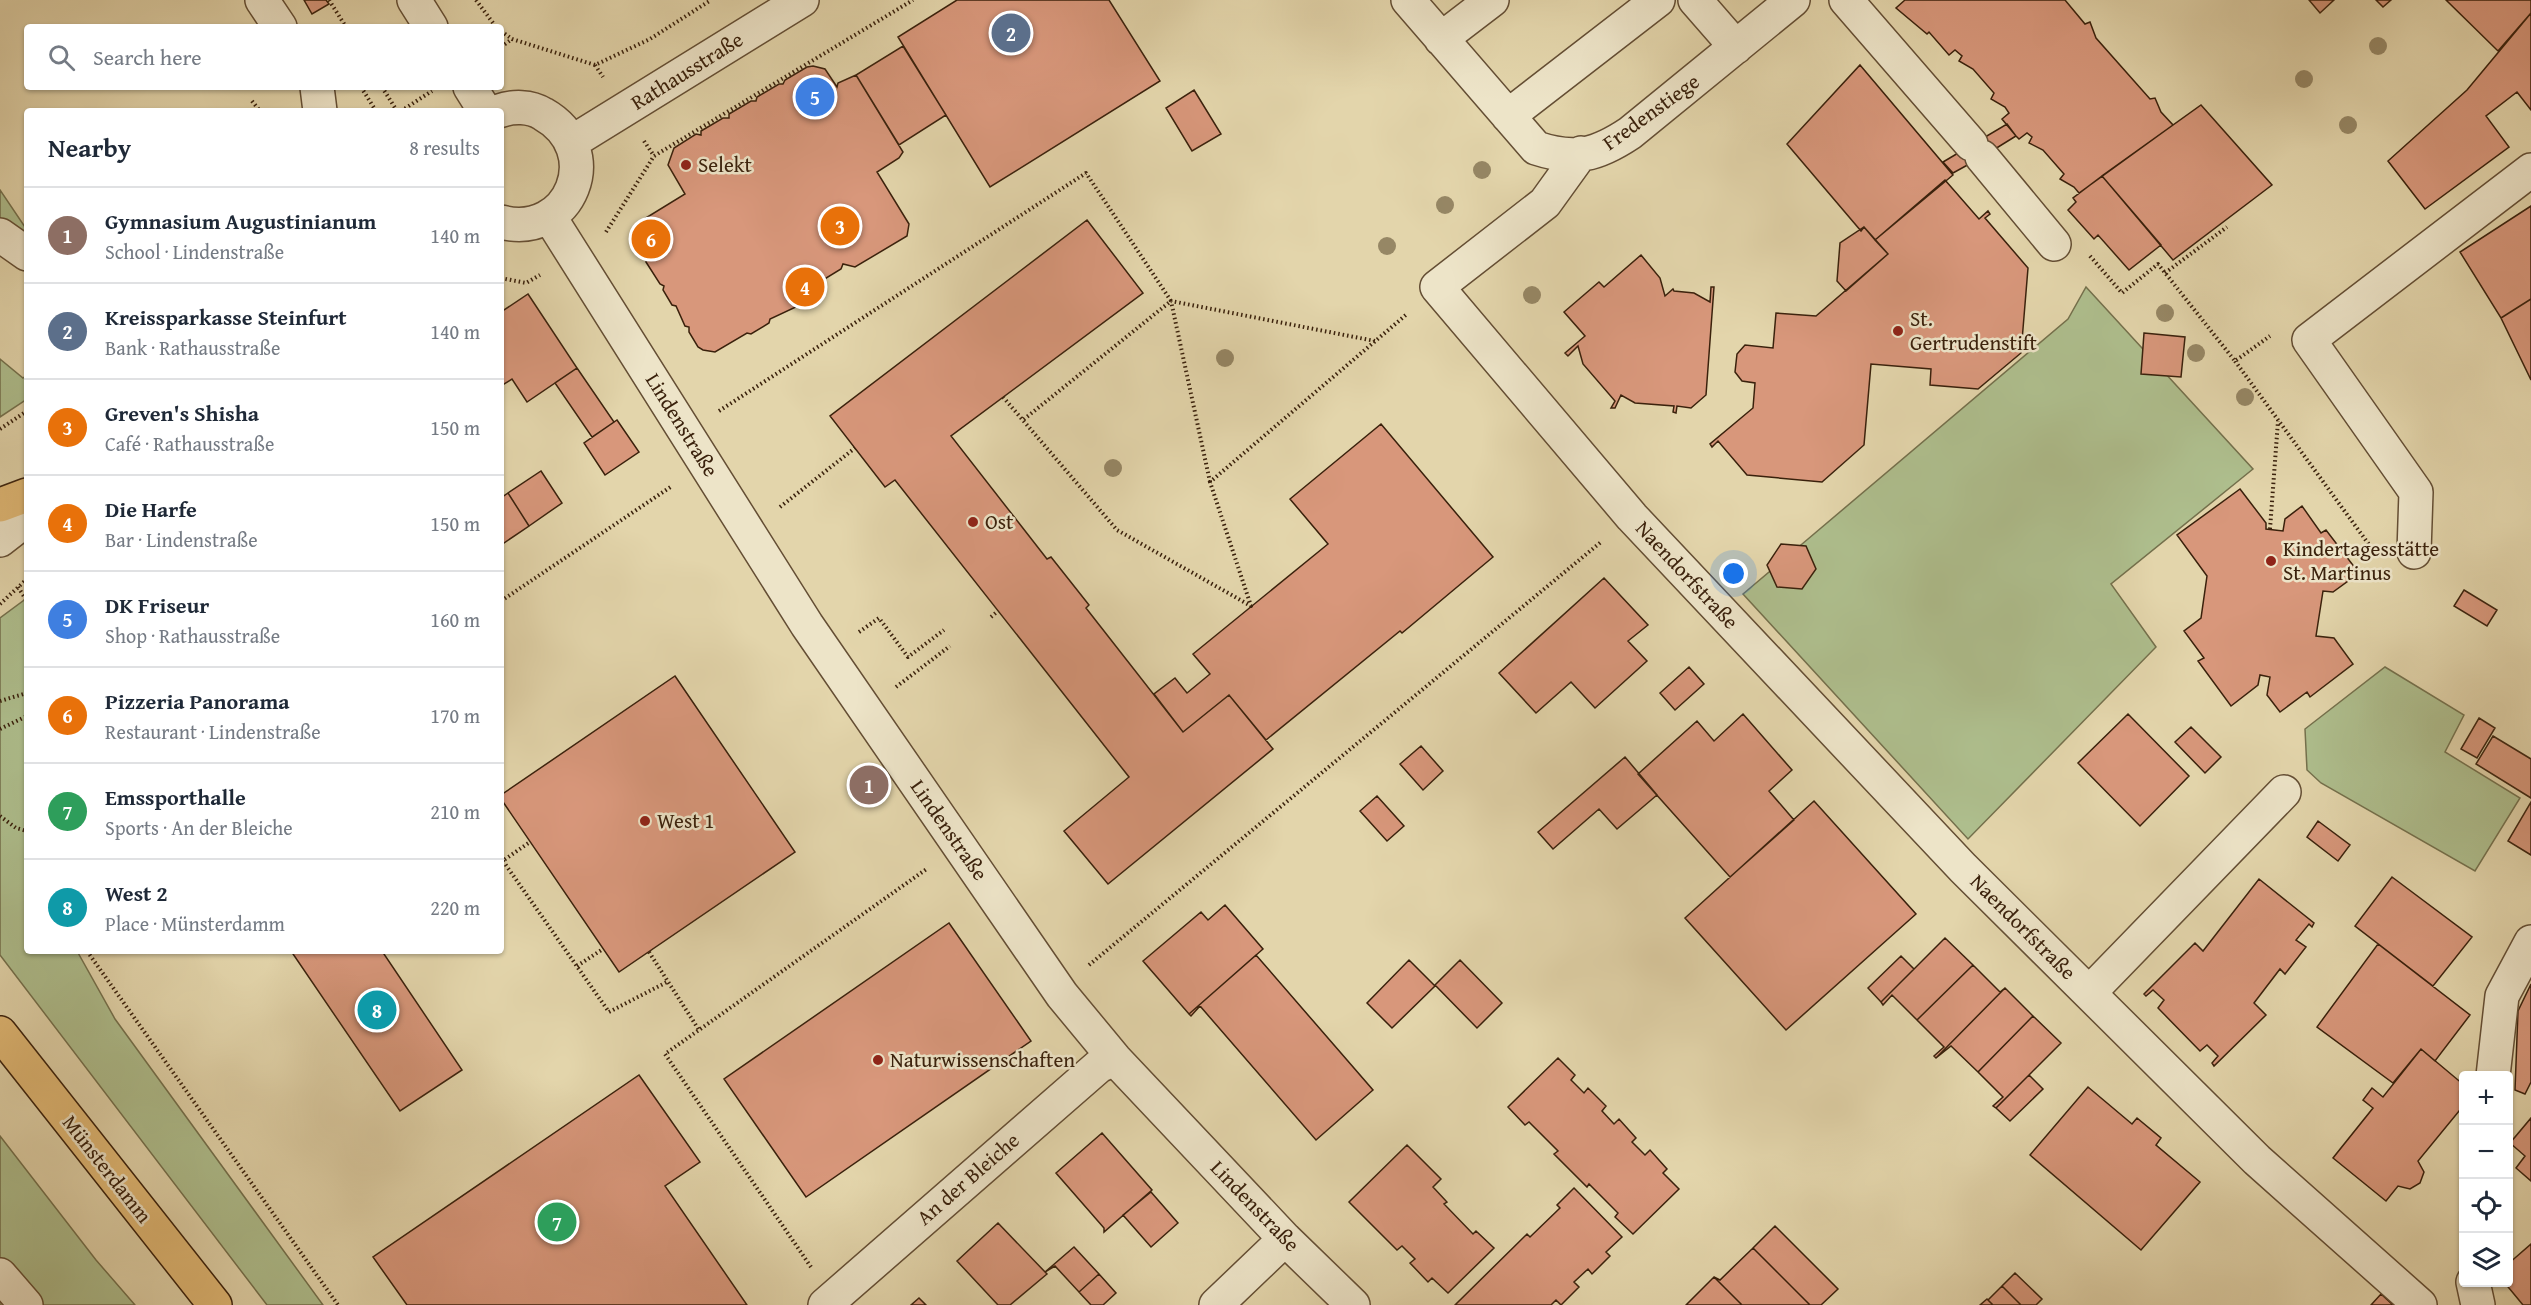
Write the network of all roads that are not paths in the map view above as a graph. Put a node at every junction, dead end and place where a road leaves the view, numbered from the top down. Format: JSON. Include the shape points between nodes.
{"nodes":[{"id":1,"x":262,"y":0,"type":"edge"},
{"id":2,"x":414,"y":0,"type":"edge"},
{"id":3,"x":802,"y":0,"type":"edge"},
{"id":4,"x":1408,"y":0,"type":"edge"},
{"id":5,"x":1492,"y":0,"type":"edge"},
{"id":6,"x":1658,"y":0,"type":"edge"},
{"id":7,"x":1695,"y":0,"type":"edge"},
{"id":8,"x":1793,"y":0,"type":"edge"},
{"id":9,"x":1846,"y":0,"type":"edge"},
{"id":10,"x":278,"y":24,"type":"edge"},
{"id":11,"x":429,"y":24,"type":"edge"},
{"id":12,"x":1441,"y":39,"type":"junction"},
{"id":13,"x":1736,"y":47,"type":"junction"},
{"id":14,"x":317,"y":90,"type":"edge"},
{"id":15,"x":472,"y":90,"type":"edge"},
{"id":16,"x":320,"y":108,"type":"edge"},
{"id":17,"x":483,"y":108,"type":"edge"},
{"id":18,"x":504,"y":110,"type":"edge"},
{"id":19,"x":1508,"y":116,"type":"junction"},
{"id":20,"x":572,"y":142,"type":"junction"},
{"id":21,"x":1581,"y":153,"type":"junction"},
{"id":22,"x":2531,"y":170,"type":"edge"},
{"id":23,"x":549,"y":216,"type":"junction"},
{"id":24,"x":504,"y":223,"type":"edge"},
{"id":25,"x":0,"y":235,"type":"edge"},
{"id":26,"x":2054,"y":244,"type":"road end"},
{"id":27,"x":24,"y":252,"type":"edge"},
{"id":28,"x":24,"y":496,"type":"edge"},
{"id":29,"x":0,"y":505,"type":"edge"},
{"id":30,"x":24,"y":521,"type":"edge"},
{"id":31,"x":0,"y":540,"type":"edge"},
{"id":32,"x":2414,"y":552,"type":"dead end"},
{"id":33,"x":2283,"y":792,"type":"dead end"},
{"id":34,"x":2531,"y":942,"type":"edge"},
{"id":35,"x":2089,"y":993,"type":"junction"},
{"id":36,"x":0,"y":1033,"type":"edge"},
{"id":37,"x":1115,"y":1059,"type":"junction"},
{"id":38,"x":2494,"y":1071,"type":"edge"},
{"id":39,"x":1285,"y":1239,"type":"junction"},
{"id":40,"x":0,"y":1275,"type":"edge"},
{"id":41,"x":2474,"y":1287,"type":"edge"},
{"id":42,"x":828,"y":1301,"type":"edge"},
{"id":43,"x":26,"y":1305,"type":"edge"},
{"id":44,"x":215,"y":1305,"type":"edge"},
{"id":45,"x":1216,"y":1305,"type":"edge"},
{"id":46,"x":1353,"y":1305,"type":"edge"},
{"id":47,"x":2420,"y":1305,"type":"edge"},
{"id":48,"x":2478,"y":1305,"type":"edge"}],
"edges":[{"from":1,"to":10,"type":"street"},
{"from":2,"to":11,"type":"street"},
{"from":3,"to":20,"type":"street","name":"Rathausstraße"},
{"from":4,"to":12,"type":"street","name":"Fredenstiege"},
{"from":5,"to":12,"type":"street"},
{"from":6,"to":19,"type":"street"},
{"from":7,"to":13,"type":"street"},
{"from":8,"to":13,"type":"street","name":"Fredenstiege"},
{"from":9,"to":26,"type":"street"},
{"from":12,"to":19,"type":"street","name":"Fredenstiege"},
{"from":13,"to":21,"type":"street","name":"Fredenstiege","via":[[1604,151]]},
{"from":14,"to":16,"type":"street"},
{"from":15,"to":17,"type":"street"},
{"from":18,"to":20,"type":"street","via":[[521,107],[538,111],[554,120]]},
{"from":19,"to":21,"type":"street","name":"Fredenstiege","via":[[1536,148],[1559,156]]},
{"from":20,"to":23,"type":"street","via":[[577,169],[573,188],[564,204]]},
{"from":21,"to":35,"type":"street","name":"Naendorfstraße","via":[[1545,203],[1437,287],[1632,517],[1963,868]]},
{"from":22,"to":32,"type":"street","via":[[2309,340],[2416,492]]},
{"from":23,"to":24,"type":"street","via":[[532,224]]},
{"from":23,"to":37,"type":"street","name":"Lindenstraße","via":[[807,625],[1062,995]]},
{"from":25,"to":27,"type":"street"},
{"from":28,"to":29,"type":"main road"},
{"from":30,"to":31,"type":"street"},
{"from":33,"to":35,"type":"street","name":"Naendorfstraße"},
{"from":34,"to":38,"type":"street","via":[[2502,996]]},
{"from":35,"to":47,"type":"street","name":"Naendorfstraße","via":[[2257,1161]]},
{"from":36,"to":44,"type":"main road","name":"Münsterdamm"},
{"from":37,"to":39,"type":"street","name":"Lindenstraße"},
{"from":37,"to":42,"type":"street","name":"An der Bleiche","via":[[1099,1066]]},
{"from":39,"to":45,"type":"street"},
{"from":39,"to":46,"type":"street","name":"Lindenstraße"},
{"from":40,"to":43,"type":"street"},
{"from":41,"to":48,"type":"street"}]}
